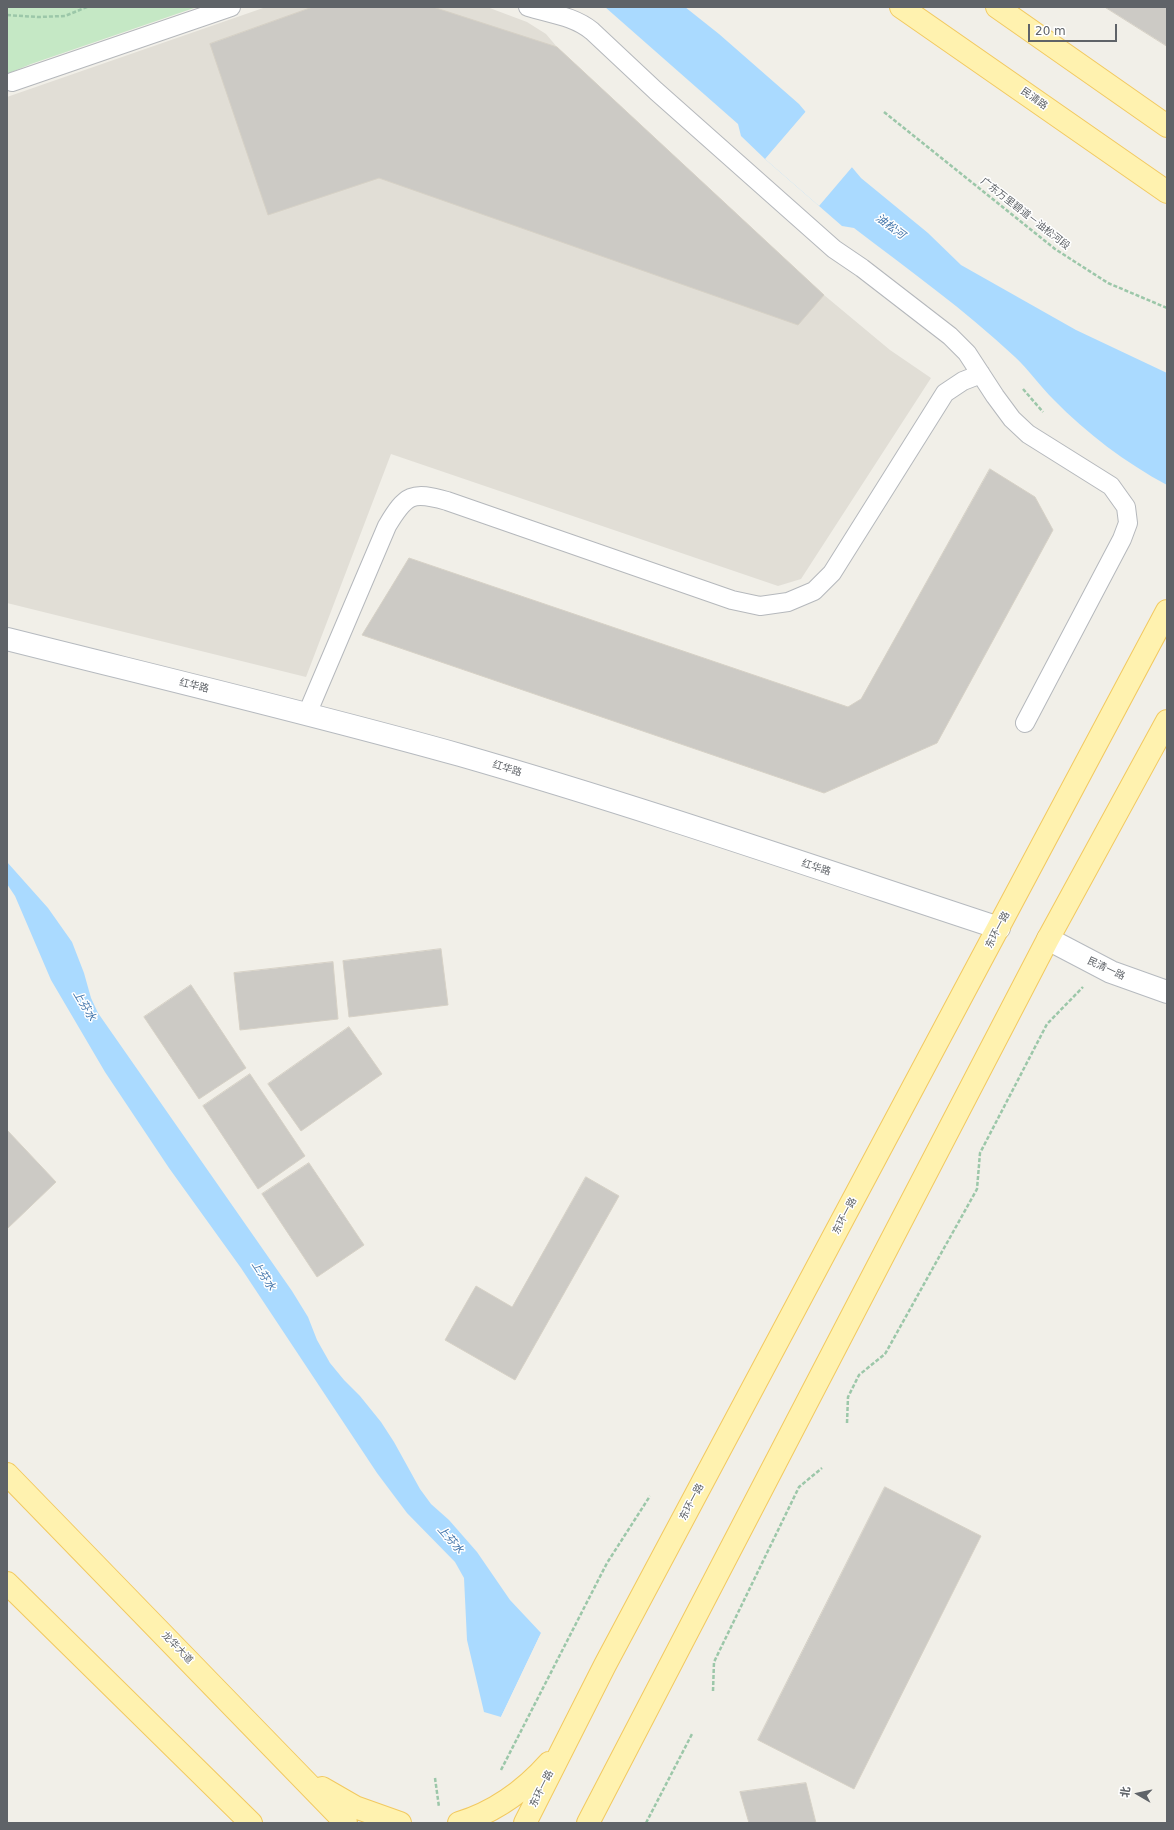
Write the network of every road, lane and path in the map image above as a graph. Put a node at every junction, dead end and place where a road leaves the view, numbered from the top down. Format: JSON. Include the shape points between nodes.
{"nodes":[{"id":1,"x":86,"y":7,"type":"edge"},
{"id":2,"x":231,"y":7,"type":"edge"},
{"id":3,"x":528,"y":7,"type":"edge"},
{"id":4,"x":901,"y":7,"type":"edge"},
{"id":5,"x":997,"y":7,"type":"edge"},
{"id":6,"x":7,"y":15,"type":"edge"},
{"id":7,"x":12,"y":82,"type":"dead end"},
{"id":8,"x":884,"y":112,"type":"dead end"},
{"id":9,"x":1167,"y":126,"type":"edge"},
{"id":10,"x":1167,"y":192,"type":"edge"},
{"id":11,"x":1167,"y":308,"type":"edge"},
{"id":12,"x":981,"y":374,"type":"junction"},
{"id":13,"x":1167,"y":611,"type":"edge"},
{"id":14,"x":7,"y":639,"type":"edge"},
{"id":15,"x":307,"y":714,"type":"junction"},
{"id":16,"x":1167,"y":721,"type":"edge"},
{"id":17,"x":1025,"y":723,"type":"dead end"},
{"id":18,"x":999,"y":928,"type":"junction"},
{"id":19,"x":1048,"y":939,"type":"junction"},
{"id":20,"x":1084,"y":986,"type":"dead end"},
{"id":21,"x":1167,"y":992,"type":"edge"},
{"id":22,"x":847,"y":1423,"type":"dead end"},
{"id":23,"x":822,"y":1468,"type":"dead end"},
{"id":24,"x":7,"y":1474,"type":"edge"},
{"id":25,"x":650,"y":1496,"type":"dead end"},
{"id":26,"x":7,"y":1583,"type":"edge"},
{"id":27,"x":713,"y":1691,"type":"dead end"},
{"id":28,"x":692,"y":1734,"type":"dead end"},
{"id":29,"x":502,"y":1769,"type":"dead end"},
{"id":30,"x":302,"y":1777,"type":"junction"},
{"id":31,"x":435,"y":1778,"type":"dead end"},
{"id":32,"x":530,"y":1795,"type":"junction"},
{"id":33,"x":450,"y":1819,"type":"edge"},
{"id":34,"x":251,"y":1823,"type":"edge"},
{"id":35,"x":346,"y":1823,"type":"edge"},
{"id":36,"x":400,"y":1823,"type":"edge"},
{"id":37,"x":526,"y":1823,"type":"edge"},
{"id":38,"x":588,"y":1823,"type":"edge"},
{"id":39,"x":646,"y":1823,"type":"edge"}],
"edges":[{"from":1,"to":6,"type":"path","via":[[65,16]]},
{"from":2,"to":7,"type":"lane"},
{"from":3,"to":12,"type":"lane","via":[[583,23],[834,249],[950,336],[967,353]]},
{"from":4,"to":10,"type":"main road","name":"民清路"},
{"from":5,"to":9,"type":"main road"},
{"from":8,"to":11,"type":"path","name":"广东万里碧道－油松河段","via":[[1067,257],[1108,283]]},
{"from":12,"to":15,"type":"lane","via":[[963,381],[946,393],[832,573],[814,591],[788,602],[760,606],[732,600],[447,501],[429,496],[413,496],[398,507],[387,526]]},
{"from":12,"to":17,"type":"lane","via":[[1012,419],[1028,434],[1111,486],[1126,507],[1128,523],[1122,539]]},
{"from":13,"to":18,"type":"main road","name":"东环一路"},
{"from":14,"to":15,"type":"street","name":"红华路"},
{"from":15,"to":18,"type":"street","name":"红华路","via":[[574,789]]},
{"from":16,"to":19,"type":"main road"},
{"from":18,"to":32,"type":"main road","name":"东环一路","via":[[565,1744]]},
{"from":19,"to":21,"type":"street","name":"民清一路","via":[[1111,972]]},
{"from":19,"to":38,"type":"main road"},
{"from":20,"to":22,"type":"path","via":[[1047,1024],[980,1153],[977,1189],[885,1354],[859,1375],[848,1398]]},
{"from":23,"to":27,"type":"path","via":[[799,1487],[785,1515],[714,1662]]},
{"from":24,"to":30,"type":"main road","name":"龙华大道"},
{"from":25,"to":29,"type":"path","via":[[606,1563]]},
{"from":26,"to":34,"type":"main road"},
{"from":28,"to":39,"type":"path"},
{"from":30,"to":35,"type":"main road","name":"龙华大道"},
{"from":30,"to":36,"type":"main road","via":[[355,1806]]},
{"from":31,"to":33,"type":"path"},
{"from":32,"to":33,"type":"main road","via":[[475,1818]]},
{"from":32,"to":37,"type":"main road","name":"东环一路"}]}
